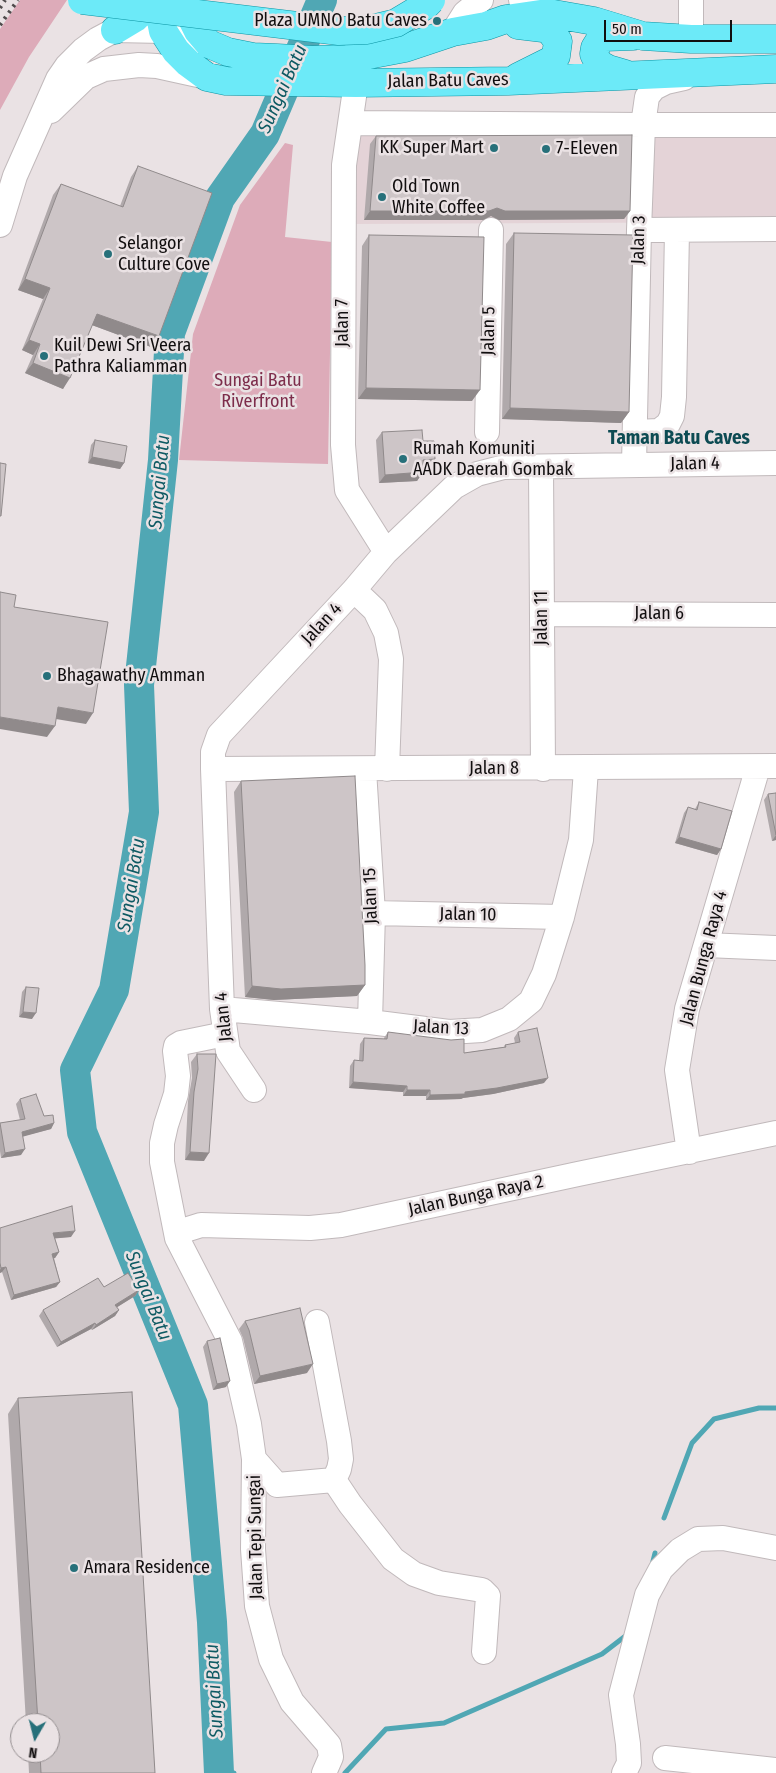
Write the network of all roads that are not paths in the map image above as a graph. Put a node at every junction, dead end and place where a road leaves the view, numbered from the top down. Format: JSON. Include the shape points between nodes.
{"nodes":[{"id":1,"x":82,"y":0,"type":"edge"},
{"id":2,"x":153,"y":0,"type":"edge"},
{"id":3,"x":157,"y":0,"type":"edge"},
{"id":4,"x":188,"y":0,"type":"edge"},
{"id":5,"x":431,"y":0,"type":"edge"},
{"id":6,"x":521,"y":0,"type":"edge"},
{"id":7,"x":691,"y":0,"type":"edge"},
{"id":8,"x":483,"y":13,"type":"edge"},
{"id":9,"x":548,"y":13,"type":"junction"},
{"id":10,"x":115,"y":30,"type":"junction"},
{"id":11,"x":163,"y":32,"type":"junction"},
{"id":12,"x":643,"y":36,"type":"junction"},
{"id":13,"x":691,"y":39,"type":"junction"},
{"id":14,"x":776,"y":39,"type":"edge"},
{"id":15,"x":209,"y":44,"type":"junction"},
{"id":16,"x":776,"y":69,"type":"edge"},
{"id":17,"x":723,"y":71,"type":"junction"},
{"id":18,"x":349,"y":75,"type":"junction"},
{"id":19,"x":627,"y":75,"type":"junction"},
{"id":20,"x":207,"y":78,"type":"junction"},
{"id":21,"x":508,"y":81,"type":"junction"},
{"id":22,"x":41,"y":121,"type":"junction"},
{"id":23,"x":351,"y":123,"type":"junction"},
{"id":24,"x":643,"y":125,"type":"junction"},
{"id":25,"x":776,"y":125,"type":"edge"},
{"id":26,"x":0,"y":225,"type":"edge"},
{"id":27,"x":776,"y":229,"type":"edge"},
{"id":28,"x":491,"y":230,"type":"dead end"},
{"id":29,"x":639,"y":230,"type":"junction"},
{"id":30,"x":677,"y":230,"type":"junction"},
{"id":31,"x":487,"y":432,"type":"dead end"},
{"id":32,"x":635,"y":432,"type":"junction"},
{"id":33,"x":776,"y":463,"type":"edge"},
{"id":34,"x":634,"y":465,"type":"junction"},
{"id":35,"x":541,"y":467,"type":"junction"},
{"id":36,"x":386,"y":552,"type":"junction"},
{"id":37,"x":354,"y":590,"type":"junction"},
{"id":38,"x":542,"y":614,"type":"junction"},
{"id":39,"x":776,"y":615,"type":"edge"},
{"id":40,"x":767,"y":767,"type":"edge"},
{"id":41,"x":213,"y":769,"type":"junction"},
{"id":42,"x":543,"y":769,"type":"junction"},
{"id":43,"x":586,"y":769,"type":"junction"},
{"id":44,"x":364,"y":770,"type":"junction"},
{"id":45,"x":388,"y":770,"type":"junction"},
{"id":46,"x":373,"y":913,"type":"junction"},
{"id":47,"x":562,"y":916,"type":"junction"},
{"id":48,"x":706,"y":945,"type":"junction"},
{"id":49,"x":776,"y":948,"type":"edge"},
{"id":50,"x":222,"y":1009,"type":"junction"},
{"id":51,"x":370,"y":1022,"type":"junction"},
{"id":52,"x":225,"y":1034,"type":"junction"},
{"id":53,"x":254,"y":1090,"type":"dead end"},
{"id":54,"x":776,"y":1133,"type":"edge"},
{"id":55,"x":689,"y":1152,"type":"junction"},
{"id":56,"x":177,"y":1238,"type":"junction"},
{"id":57,"x":317,"y":1322,"type":"dead end"},
{"id":58,"x":254,"y":1459,"type":"junction"},
{"id":59,"x":334,"y":1480,"type":"junction"},
{"id":60,"x":776,"y":1548,"type":"edge"},
{"id":61,"x":484,"y":1652,"type":"dead end"},
{"id":62,"x":666,"y":1758,"type":"dead end"},
{"id":63,"x":327,"y":1765,"type":"edge"},
{"id":64,"x":776,"y":1770,"type":"edge"},
{"id":65,"x":624,"y":1773,"type":"edge"}],
"edges":[{"from":1,"to":5,"type":"main road","bridge":true,"via":[[339,31],[367,30],[396,23]]},
{"from":2,"to":10,"type":"main road","via":[[135,18]]},
{"from":3,"to":11,"type":"main road","name":"Jalan Batu Caves"},
{"from":4,"to":15,"type":"main road","via":[[192,19]]},
{"from":6,"to":9,"type":"street","via":[[541,5]]},
{"from":7,"to":13,"type":"street"},
{"from":8,"to":9,"type":"main road","name":"Jalan Batu Caves","via":[[506,19]]},
{"from":8,"to":18,"type":"main road","name":"Jalan Batu Caves","via":[[453,32],[405,48]]},
{"from":8,"to":21,"type":"main road","via":[[550,31],[558,41],[556,56],[550,62]]},
{"from":9,"to":12,"type":"main road","name":"Jalan Batu Caves","via":[[594,21]]},
{"from":10,"to":11,"type":"street"},
{"from":10,"to":22,"type":"street","via":[[83,50],[67,66],[58,79]]},
{"from":11,"to":15,"type":"street"},
{"from":11,"to":20,"type":"main road","name":"Jalan Batu Caves","via":[[188,64]]},
{"from":12,"to":13,"type":"main road","name":"Jalan Batu Caves"},
{"from":12,"to":19,"type":"main road","via":[[605,37],[595,48],[599,64]]},
{"from":13,"to":14,"type":"main road","name":"Jalan Batu Caves"},
{"from":15,"to":18,"type":"main road","name":"Jalan Batu Caves","via":[[252,57],[312,60]]},
{"from":16,"to":17,"type":"main road","name":"Jalan Batu Caves"},
{"from":17,"to":19,"type":"main road","name":"Jalan Batu Caves"},
{"from":17,"to":24,"type":"street","name":"Jalan 3","via":[[666,82],[654,88],[647,97]]},
{"from":18,"to":20,"type":"main road","name":"Jalan Batu Caves","via":[[262,82]]},
{"from":18,"to":21,"type":"main road","name":"Jalan Batu Caves"},
{"from":18,"to":23,"type":"street","name":"Jalan 7"},
{"from":19,"to":21,"type":"main road","name":"Jalan Batu Caves"},
{"from":20,"to":22,"type":"street","via":[[157,66],[129,65],[104,69],[68,92]]},
{"from":22,"to":26,"type":"street","via":[[16,176]]},
{"from":23,"to":24,"type":"street"},
{"from":23,"to":36,"type":"street","name":"Jalan 7","via":[[344,165],[343,444],[347,490]]},
{"from":24,"to":25,"type":"street"},
{"from":24,"to":29,"type":"street","name":"Jalan 3"},
{"from":27,"to":30,"type":"street"},
{"from":28,"to":31,"type":"street","name":"Jalan 5"},
{"from":29,"to":30,"type":"street"},
{"from":29,"to":32,"type":"street","name":"Jalan 3"},
{"from":30,"to":32,"type":"street","via":[[672,416],[659,431]]},
{"from":32,"to":34,"type":"street","name":"Jalan 3"},
{"from":33,"to":34,"type":"street","name":"Jalan 4"},
{"from":34,"to":35,"type":"street","name":"Jalan 4"},
{"from":35,"to":36,"type":"street","name":"Jalan 4","via":[[504,467],[477,474],[454,487]]},
{"from":35,"to":38,"type":"street","name":"Jalan 11"},
{"from":36,"to":37,"type":"street","name":"Jalan 4"},
{"from":37,"to":41,"type":"street","name":"Jalan 4","via":[[219,735],[213,752]]},
{"from":37,"to":45,"type":"street","via":[[374,610],[386,632],[391,659]]},
{"from":38,"to":39,"type":"street","name":"Jalan 6"},
{"from":38,"to":42,"type":"street","name":"Jalan 11"},
{"from":40,"to":43,"type":"street","name":"Jalan 8"},
{"from":40,"to":48,"type":"street","name":"Jalan Bunga Raya 4"},
{"from":41,"to":44,"type":"street","name":"Jalan 8"},
{"from":41,"to":50,"type":"street","name":"Jalan 4"},
{"from":42,"to":43,"type":"street","name":"Jalan 8"},
{"from":42,"to":45,"type":"street","name":"Jalan 8"},
{"from":43,"to":47,"type":"street","name":"Jalan 13","via":[[581,840]]},
{"from":44,"to":45,"type":"street","name":"Jalan 8"},
{"from":44,"to":46,"type":"street","name":"Jalan 15"},
{"from":46,"to":47,"type":"street","name":"Jalan 10"},
{"from":46,"to":51,"type":"street","name":"Jalan 15"},
{"from":47,"to":51,"type":"street","name":"Jalan 13","via":[[544,974],[531,1001],[509,1019],[482,1030],[449,1032]]},
{"from":48,"to":49,"type":"street"},
{"from":48,"to":55,"type":"street","name":"Jalan Bunga Raya 4","via":[[687,1009],[677,1070]]},
{"from":50,"to":51,"type":"street","name":"Jalan 13"},
{"from":50,"to":52,"type":"street","name":"Jalan 4"},
{"from":52,"to":53,"type":"street","name":"Jalan 4","via":[[228,1051]]},
{"from":52,"to":56,"type":"street","name":"Jalan Tepi Sungai","via":[[180,1042],[176,1046],[176,1094],[162,1144],[162,1162]]},
{"from":54,"to":55,"type":"street","name":"Jalan Bunga Raya 2"},
{"from":55,"to":56,"type":"street","name":"Jalan Bunga Raya 2","via":[[341,1225],[310,1228],[201,1224],[185,1230]]},
{"from":56,"to":58,"type":"street","name":"Jalan Tepi Sungai","via":[[230,1341]]},
{"from":57,"to":59,"type":"street","via":[[339,1441],[339,1469]]},
{"from":58,"to":59,"type":"street","name":"Jalan Tepi Sungai","via":[[277,1485]]},
{"from":58,"to":63,"type":"street","name":"Jalan Tepi Sungai","via":[[253,1549],[257,1606],[271,1659],[292,1702],[330,1746]]},
{"from":59,"to":61,"type":"street","via":[[393,1559],[414,1574],[439,1584],[482,1590],[488,1596]]},
{"from":60,"to":65,"type":"street","via":[[723,1538],[698,1539],[680,1550],[661,1569],[647,1595],[622,1695],[629,1763]]},
{"from":62,"to":64,"type":"street"}]}
